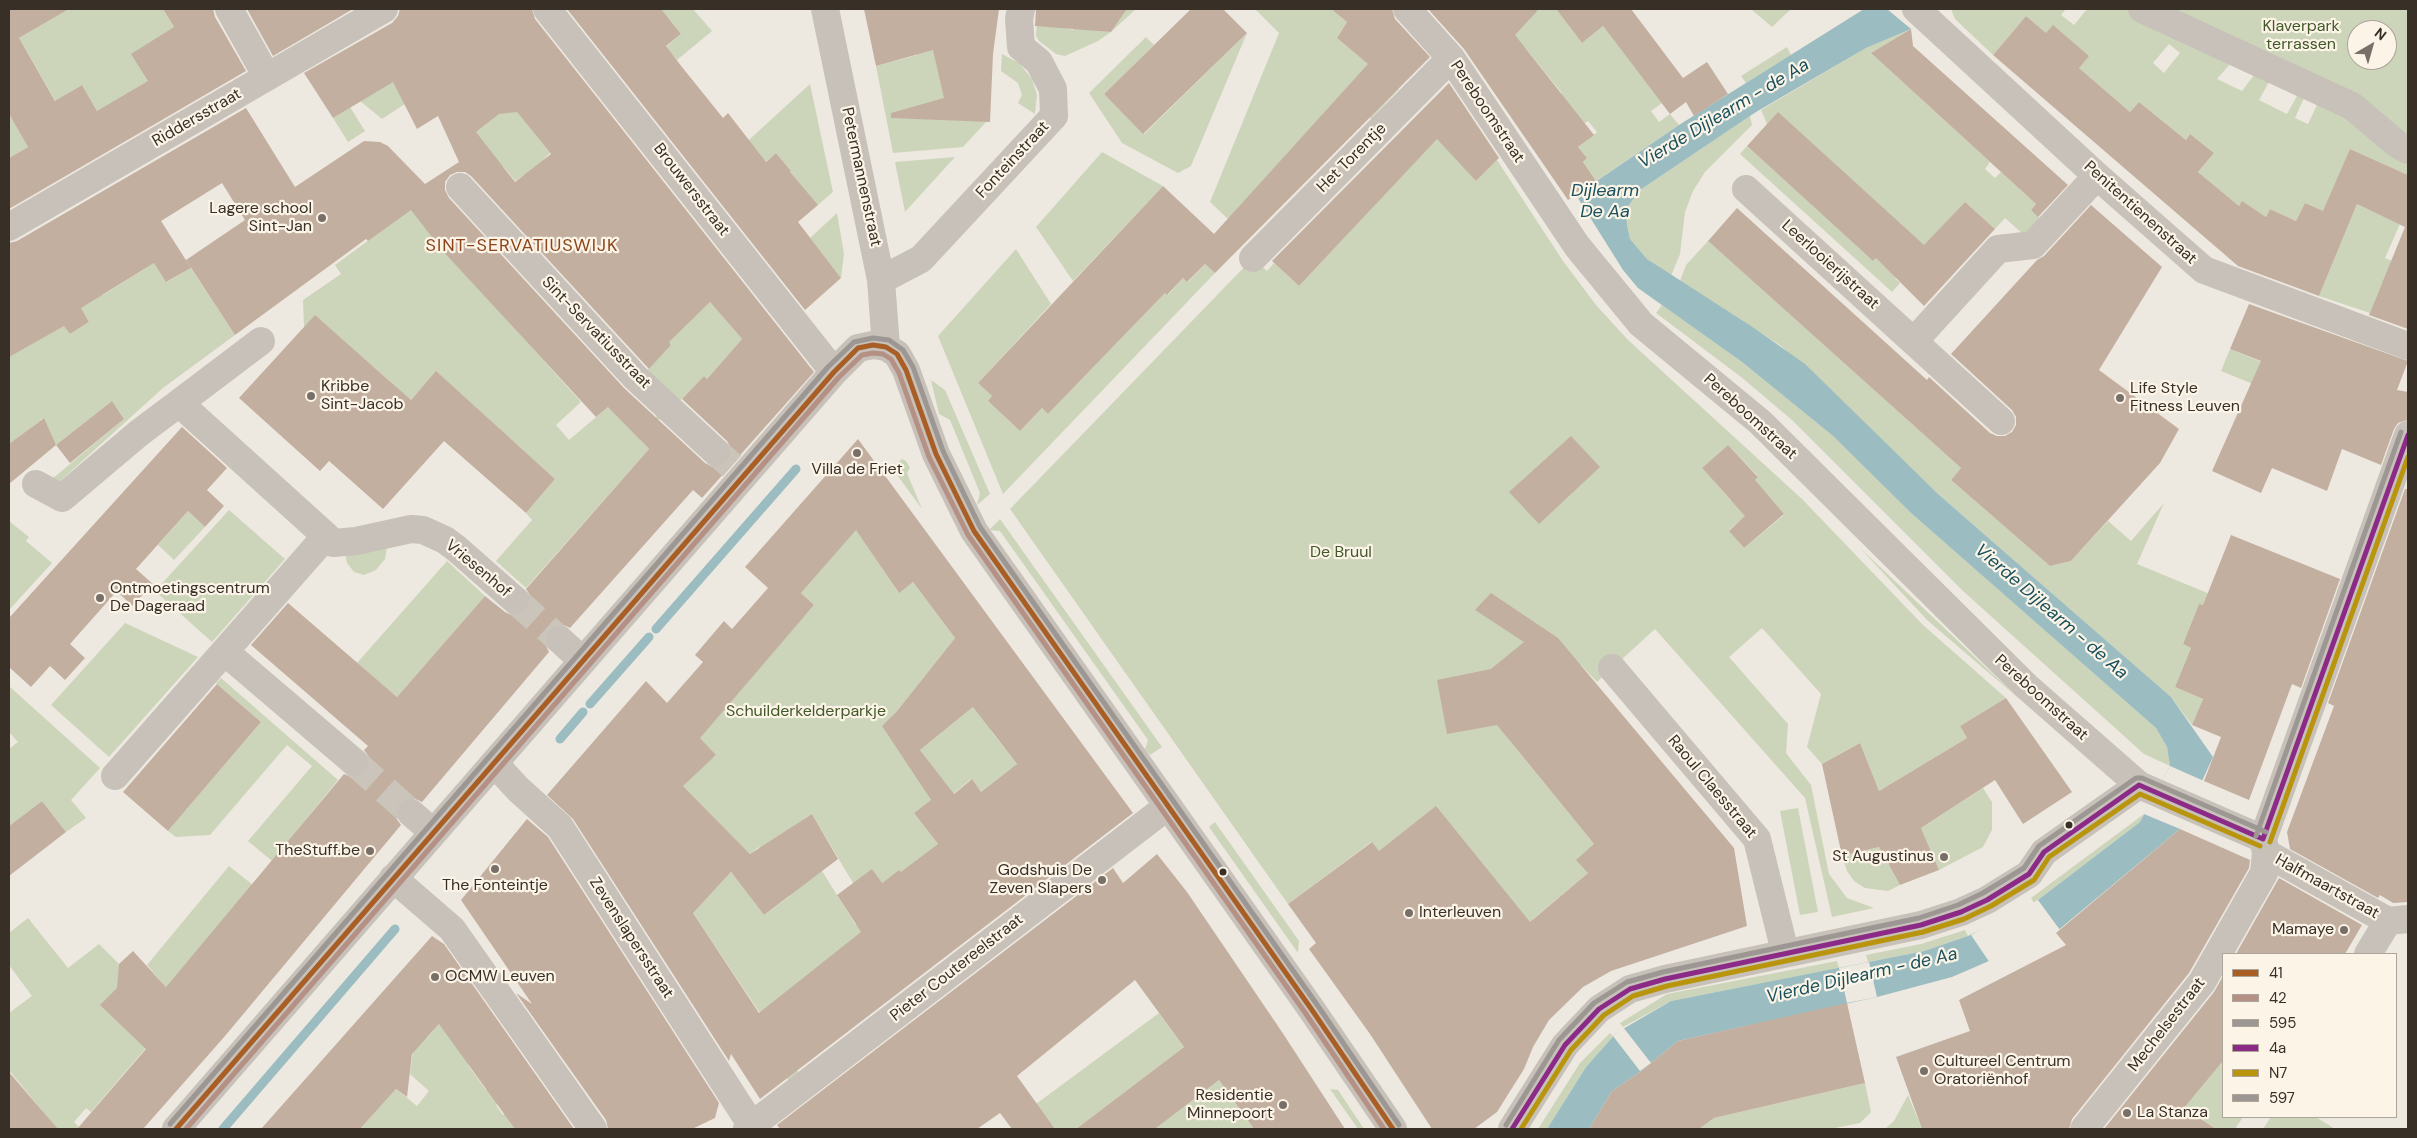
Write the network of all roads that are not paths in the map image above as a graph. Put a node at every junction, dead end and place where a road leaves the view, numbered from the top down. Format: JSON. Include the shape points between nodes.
{"nodes":[{"id":1,"x":229,"y":9,"type":"edge"},
{"id":2,"x":384,"y":9,"type":"edge"},
{"id":3,"x":547,"y":9,"type":"edge"},
{"id":4,"x":825,"y":9,"type":"edge"},
{"id":5,"x":1021,"y":9,"type":"edge"},
{"id":6,"x":1407,"y":9,"type":"edge"},
{"id":7,"x":2142,"y":9,"type":"edge"},
{"id":8,"x":1921,"y":13,"type":"edge"},
{"id":9,"x":1451,"y":58,"type":"junction"},
{"id":10,"x":267,"y":77,"type":"junction"},
{"id":11,"x":2408,"y":150,"type":"edge"},
{"id":12,"x":2097,"y":176,"type":"junction"},
{"id":13,"x":460,"y":187,"type":"dead end"},
{"id":14,"x":1746,"y":189,"type":"dead end"},
{"id":15,"x":9,"y":227,"type":"edge"},
{"id":16,"x":1253,"y":258,"type":"dead end"},
{"id":17,"x":882,"y":280,"type":"junction"},
{"id":18,"x":261,"y":341,"type":"dead end"},
{"id":19,"x":1914,"y":341,"type":"junction"},
{"id":20,"x":2408,"y":346,"type":"edge"},
{"id":21,"x":886,"y":347,"type":"junction"},
{"id":22,"x":834,"y":372,"type":"junction"},
{"id":23,"x":179,"y":403,"type":"junction"},
{"id":24,"x":2001,"y":421,"type":"dead end"},
{"id":25,"x":2408,"y":435,"type":"edge"},
{"id":26,"x":730,"y":465,"type":"junction"},
{"id":27,"x":36,"y":484,"type":"dead end"},
{"id":28,"x":326,"y":536,"type":"junction"},
{"id":29,"x":515,"y":600,"type":"tunnel mouth"},
{"id":30,"x":560,"y":640,"type":"tunnel mouth"},
{"id":31,"x":225,"y":652,"type":"junction"},
{"id":32,"x":583,"y":662,"type":"junction"},
{"id":33,"x":1612,"y":668,"type":"dead end"},
{"id":34,"x":354,"y":762,"type":"tunnel mouth"},
{"id":35,"x":494,"y":763,"type":"junction"},
{"id":36,"x":115,"y":776,"type":"dead end"},
{"id":37,"x":2148,"y":788,"type":"junction"},
{"id":38,"x":1168,"y":806,"type":"junction"},
{"id":39,"x":411,"y":813,"type":"tunnel mouth"},
{"id":40,"x":433,"y":832,"type":"junction"},
{"id":41,"x":2265,"y":846,"type":"junction"},
{"id":42,"x":393,"y":878,"type":"junction"},
{"id":43,"x":2398,"y":920,"type":"edge"},
{"id":44,"x":1785,"y":952,"type":"junction"},
{"id":45,"x":2369,"y":953,"type":"edge"},
{"id":46,"x":750,"y":1128,"type":"edge"},
{"id":47,"x":176,"y":1129,"type":"edge"},
{"id":48,"x":593,"y":1129,"type":"edge"},
{"id":49,"x":1393,"y":1129,"type":"edge"},
{"id":50,"x":1512,"y":1129,"type":"edge"},
{"id":51,"x":2084,"y":1129,"type":"edge"}],
"edges":[{"from":1,"to":10,"type":"street"},
{"from":2,"to":10,"type":"street","name":"Riddersstraat"},
{"from":3,"to":22,"type":"street","name":"Brouwersstraat"},
{"from":4,"to":17,"type":"street","name":"Petermannenstraat"},
{"from":5,"to":17,"type":"street","name":"Fonteinstraat","via":[[1021,47],[1039,62],[1054,88],[1054,116],[921,259]]},
{"from":6,"to":9,"type":"street","name":"Pereboomstraat"},
{"from":7,"to":11,"type":"street","via":[[2352,106]]},
{"from":8,"to":12,"type":"street","name":"Penitentienenstraat"},
{"from":9,"to":16,"type":"street","name":"Het Torentje"},
{"from":9,"to":37,"type":"street","name":"Pereboomstraat","via":[[1577,246],[1641,324],[1760,422],[2026,686]]},
{"from":10,"to":15,"type":"street","name":"Riddersstraat"},
{"from":12,"to":19,"type":"street","via":[[2033,245],[1998,249]]},
{"from":12,"to":20,"type":"street","name":"Penitentienenstraat","via":[[2204,270]]},
{"from":13,"to":26,"type":"street","name":"Sint-Servatiusstraat","via":[[635,377]]},
{"from":14,"to":19,"type":"street","name":"Leerlooierijstraat"},
{"from":17,"to":21,"type":"street","name":"Petermannenstraat"},
{"from":18,"to":23,"type":"street"},
{"from":19,"to":24,"type":"street","name":"Leerlooierijstraat"},
{"from":21,"to":22,"type":"street","via":[[858,348]]},
{"from":21,"to":38,"type":"street","via":[[897,354],[906,370],[936,454],[974,531]]},
{"from":22,"to":26,"type":"street"},
{"from":23,"to":27,"type":"street","via":[[62,498]]},
{"from":23,"to":28,"type":"street"},
{"from":25,"to":41,"type":"street","name":"Mechelsestraat"},
{"from":26,"to":32,"type":"street"},
{"from":28,"to":29,"type":"street","name":"Vriesenhof","via":[[333,543],[423,530],[457,549]]},
{"from":28,"to":31,"type":"street"},
{"from":30,"to":32,"type":"street"},
{"from":31,"to":34,"type":"street"},
{"from":31,"to":36,"type":"street"},
{"from":32,"to":35,"type":"street"},
{"from":33,"to":44,"type":"street","name":"Raoul Claesstraat","via":[[1757,839]]},
{"from":35,"to":40,"type":"street"},
{"from":35,"to":46,"type":"street","name":"Zevenslapersstraat","via":[[560,827]]},
{"from":37,"to":41,"type":"street","name":"Pereboomstraat"},
{"from":37,"to":44,"type":"street","via":[[2044,852],[2029,874],[1961,912],[1848,942]]},
{"from":38,"to":46,"type":"street","name":"Pieter Coutereelstraat"},
{"from":38,"to":49,"type":"street"},
{"from":39,"to":40,"type":"street"},
{"from":40,"to":42,"type":"street"},
{"from":41,"to":43,"type":"street","name":"Halfmaartstraat"},
{"from":41,"to":51,"type":"street","name":"Mechelsestraat","via":[[2264,873],[2202,982]]},
{"from":42,"to":47,"type":"street"},
{"from":42,"to":48,"type":"street","via":[[452,929]]},
{"from":43,"to":45,"type":"street","name":"Halfmaartstraat"},
{"from":44,"to":50,"type":"street","via":[[1665,979],[1622,994],[1599,1009],[1565,1046]]}]}
